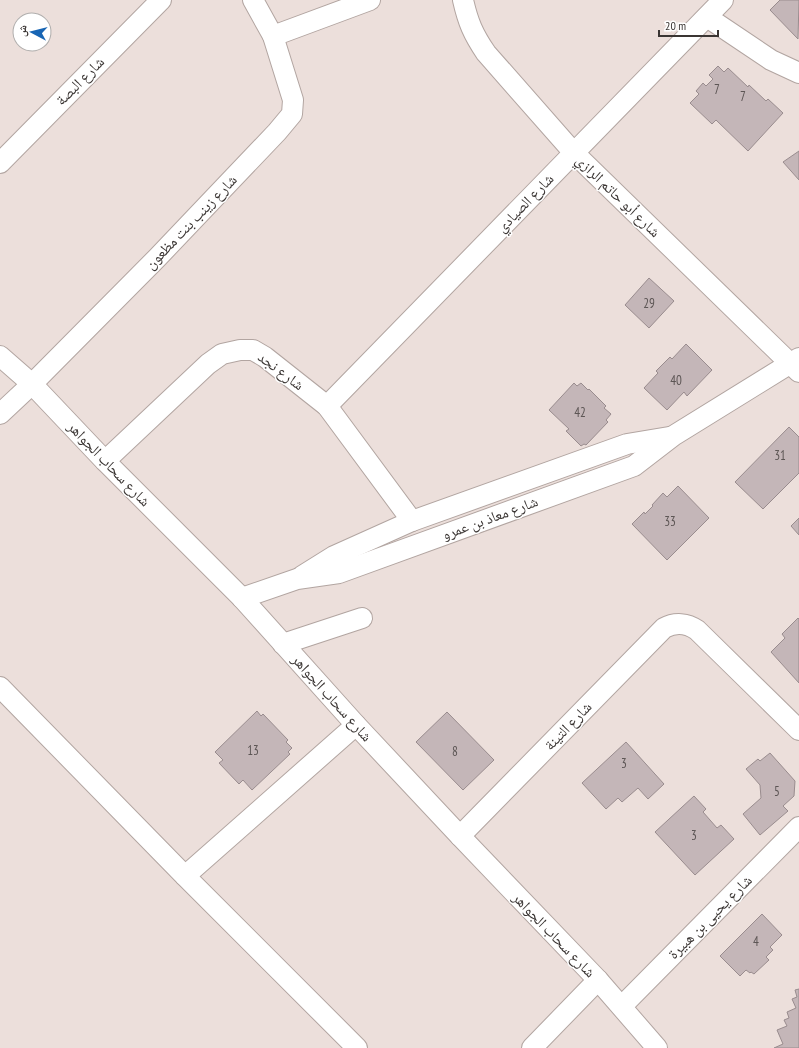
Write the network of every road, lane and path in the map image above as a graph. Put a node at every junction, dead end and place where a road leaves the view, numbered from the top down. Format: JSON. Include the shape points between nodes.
{"nodes":[{"id":1,"x":161,"y":0,"type":"edge"},
{"id":2,"x":253,"y":0,"type":"edge"},
{"id":3,"x":370,"y":0,"type":"edge"},
{"id":4,"x":463,"y":0,"type":"edge"},
{"id":5,"x":722,"y":0,"type":"edge"},
{"id":6,"x":708,"y":17,"type":"junction"},
{"id":7,"x":273,"y":36,"type":"junction"},
{"id":8,"x":799,"y":73,"type":"edge"},
{"id":9,"x":574,"y":153,"type":"junction"},
{"id":10,"x":0,"y":164,"type":"edge"},
{"id":11,"x":0,"y":356,"type":"edge"},
{"id":12,"x":796,"y":364,"type":"edge"},
{"id":13,"x":32,"y":384,"type":"junction"},
{"id":14,"x":327,"y":406,"type":"junction"},
{"id":15,"x":0,"y":414,"type":"edge"},
{"id":16,"x":673,"y":436,"type":"junction"},
{"id":17,"x":105,"y":461,"type":"junction"},
{"id":18,"x":412,"y":521,"type":"junction"},
{"id":19,"x":298,"y":579,"type":"junction"},
{"id":20,"x":242,"y":598,"type":"junction"},
{"id":21,"x":362,"y":618,"type":"dead end"},
{"id":22,"x":283,"y":644,"type":"junction"},
{"id":23,"x":0,"y":687,"type":"edge"},
{"id":24,"x":356,"y":725,"type":"junction"},
{"id":25,"x":799,"y":730,"type":"edge"},
{"id":26,"x":799,"y":827,"type":"edge"},
{"id":27,"x":460,"y":836,"type":"junction"},
{"id":28,"x":185,"y":876,"type":"junction"},
{"id":29,"x":598,"y":980,"type":"junction"},
{"id":30,"x":622,"y":1006,"type":"junction"},
{"id":31,"x":357,"y":1048,"type":"edge"},
{"id":32,"x":532,"y":1048,"type":"edge"},
{"id":33,"x":657,"y":1048,"type":"edge"}],
"edges":[{"from":1,"to":10,"type":"street","name":"شارع البصة"},
{"from":2,"to":7,"type":"street","name":"شارع زينب بنت مظعون"},
{"from":3,"to":7,"type":"street"},
{"from":4,"to":9,"type":"street","name":"شارع أبو حاتم الرازي","via":[[475,36],[486,52]]},
{"from":5,"to":6,"type":"street","name":"شارع الصيادي"},
{"from":6,"to":8,"type":"street","via":[[766,56]]},
{"from":6,"to":9,"type":"street","name":"شارع الصيادي"},
{"from":7,"to":13,"type":"street","name":"شارع زينب بنت مظعون","via":[[293,100],[292,114],[162,252]]},
{"from":9,"to":12,"type":"street","name":"شارع أبو حاتم الرازي"},
{"from":9,"to":14,"type":"street","name":"شارع الصيادي"},
{"from":11,"to":13,"type":"street","name":"شارع سحاب الجواهر"},
{"from":12,"to":16,"type":"street","name":"شارع معاذ بن عمرو"},
{"from":13,"to":15,"type":"street","name":"شارع زينب بنت مظعون"},
{"from":13,"to":17,"type":"street","name":"شارع سحاب الجواهر"},
{"from":14,"to":17,"type":"street","name":"شارع نجد","via":[[253,350],[222,354],[208,364]]},
{"from":14,"to":18,"type":"street","name":"شارع نجد"},
{"from":16,"to":18,"type":"street","name":"شارع معاذ بن عمرو","via":[[627,444]]},
{"from":16,"to":19,"type":"street","name":"شارع معاذ بن عمرو","via":[[634,466],[339,573]]},
{"from":17,"to":20,"type":"street","name":"شارع سحاب الجواهر"},
{"from":18,"to":19,"type":"street","name":"شارع معاذ بن عمرو","via":[[334,556]]},
{"from":19,"to":20,"type":"street","name":"شارع معاذ بن عمرو"},
{"from":20,"to":22,"type":"street","name":"شارع سحاب الجواهر"},
{"from":21,"to":22,"type":"street"},
{"from":22,"to":24,"type":"street","name":"شارع سحاب الجواهر"},
{"from":23,"to":28,"type":"street"},
{"from":24,"to":27,"type":"street","name":"شارع سحاب الجواهر"},
{"from":24,"to":28,"type":"street"},
{"from":25,"to":27,"type":"street","name":"شارع التينة","via":[[697,630],[690,625],[672,624],[664,628]]},
{"from":26,"to":30,"type":"street","name":"شارع يحيى بن هبيرة"},
{"from":27,"to":29,"type":"street","name":"شارع سحاب الجواهر"},
{"from":28,"to":31,"type":"street"},
{"from":29,"to":30,"type":"street","name":"شارع سحاب الجواهر"},
{"from":29,"to":32,"type":"street"},
{"from":30,"to":33,"type":"street","name":"شارع سحاب الجواهر"}]}
